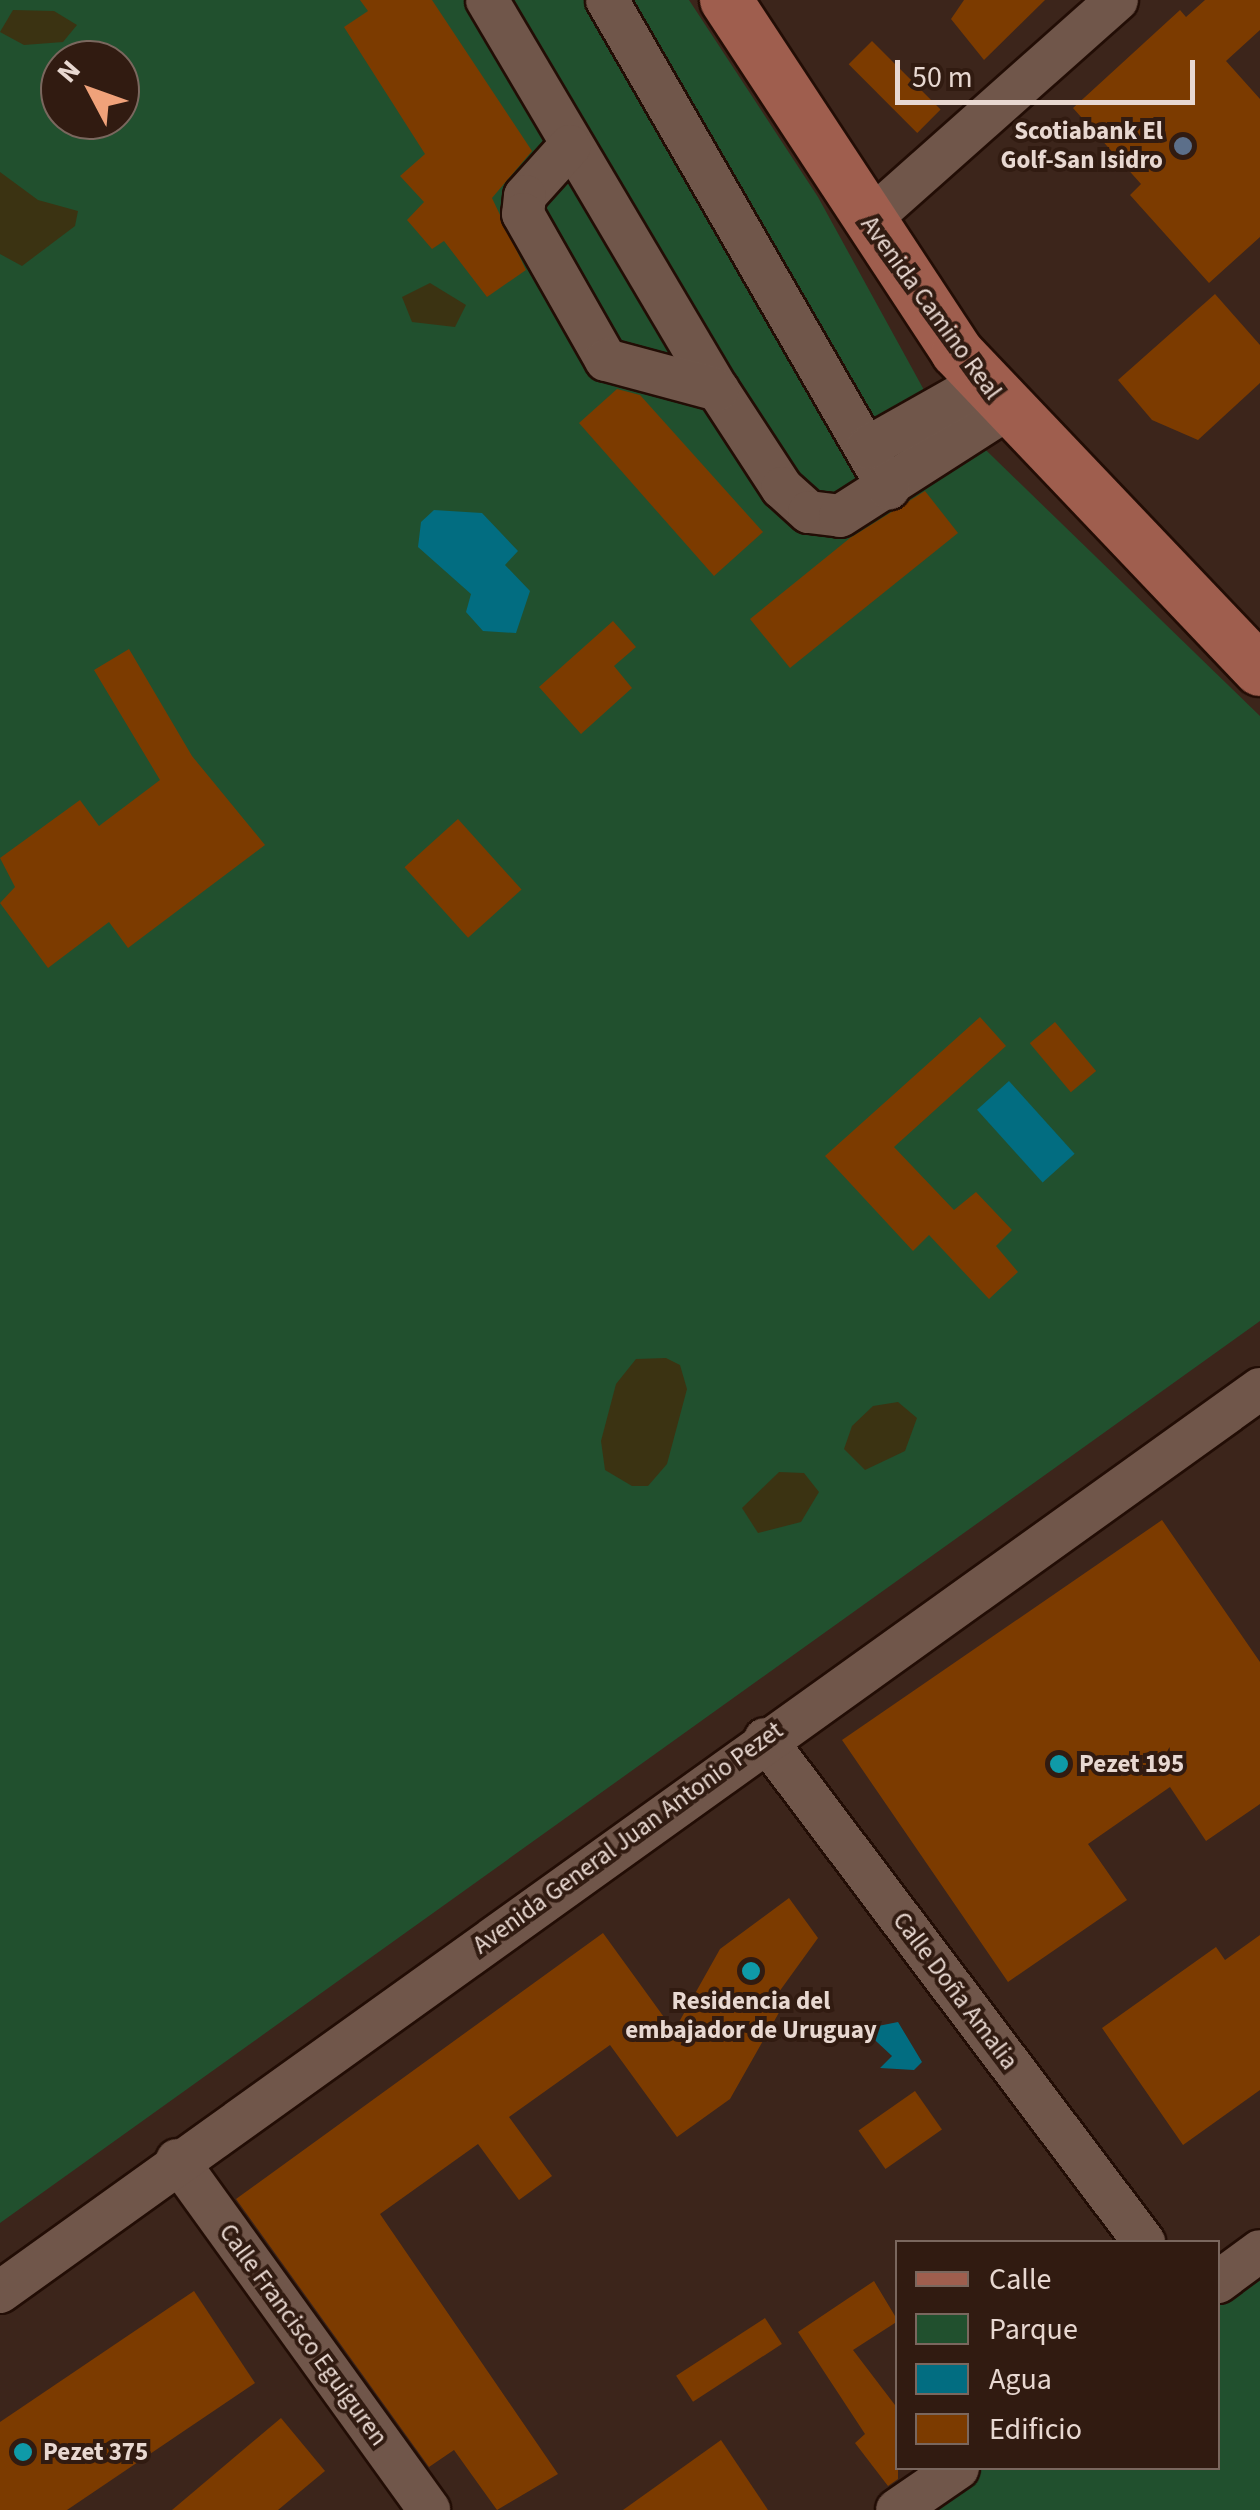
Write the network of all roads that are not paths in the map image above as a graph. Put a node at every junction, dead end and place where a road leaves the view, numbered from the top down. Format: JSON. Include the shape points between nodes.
{"nodes":[{"id":1,"x":486,"y":0,"type":"edge"},
{"id":2,"x":607,"y":0,"type":"edge"},
{"id":3,"x":726,"y":0,"type":"edge"},
{"id":4,"x":1117,"y":0,"type":"edge"},
{"id":5,"x":570,"y":146,"type":"junction"},
{"id":6,"x":868,"y":221,"type":"junction"},
{"id":7,"x":718,"y":390,"type":"junction"},
{"id":8,"x":994,"y":396,"type":"junction"},
{"id":9,"x":867,"y":448,"type":"junction"},
{"id":10,"x":888,"y":489,"type":"junction"},
{"id":11,"x":1260,"y":670,"type":"edge"},
{"id":12,"x":1260,"y":1390,"type":"edge"},
{"id":13,"x":766,"y":1739,"type":"junction"},
{"id":14,"x":176,"y":2160,"type":"junction"},
{"id":15,"x":1142,"y":2240,"type":"edge"},
{"id":16,"x":1260,"y":2251,"type":"edge"},
{"id":17,"x":1220,"y":2281,"type":"edge"},
{"id":18,"x":0,"y":2292,"type":"edge"},
{"id":19,"x":955,"y":2470,"type":"edge"},
{"id":20,"x":429,"y":2510,"type":"edge"},
{"id":21,"x":898,"y":2510,"type":"edge"}],
"edges":[{"from":1,"to":5,"type":"street"},
{"from":2,"to":9,"type":"street"},
{"from":3,"to":6,"type":"main road","name":"Avenida Camino Real"},
{"from":4,"to":6,"type":"street"},
{"from":5,"to":7,"type":"street"},
{"from":5,"to":7,"type":"street","via":[[524,196],[523,214],[606,360]]},
{"from":6,"to":8,"type":"main road","name":"Avenida Camino Real"},
{"from":7,"to":10,"type":"street","via":[[782,488],[809,512],[840,516]]},
{"from":8,"to":9,"type":"street"},
{"from":8,"to":10,"type":"street"},
{"from":8,"to":11,"type":"main road","name":"Avenida Camino Real"},
{"from":9,"to":10,"type":"street"},
{"from":12,"to":13,"type":"street","name":"Avenida General Juan Antonio Pezet"},
{"from":13,"to":14,"type":"street","name":"Avenida General Juan Antonio Pezet"},
{"from":13,"to":15,"type":"street","name":"Calle Doña Amalia"},
{"from":14,"to":18,"type":"street","name":"Avenida General Juan Antonio Pezet"},
{"from":14,"to":20,"type":"street","name":"Calle Francisco Eguiguren"},
{"from":16,"to":17,"type":"street"},
{"from":19,"to":21,"type":"street"}]}
